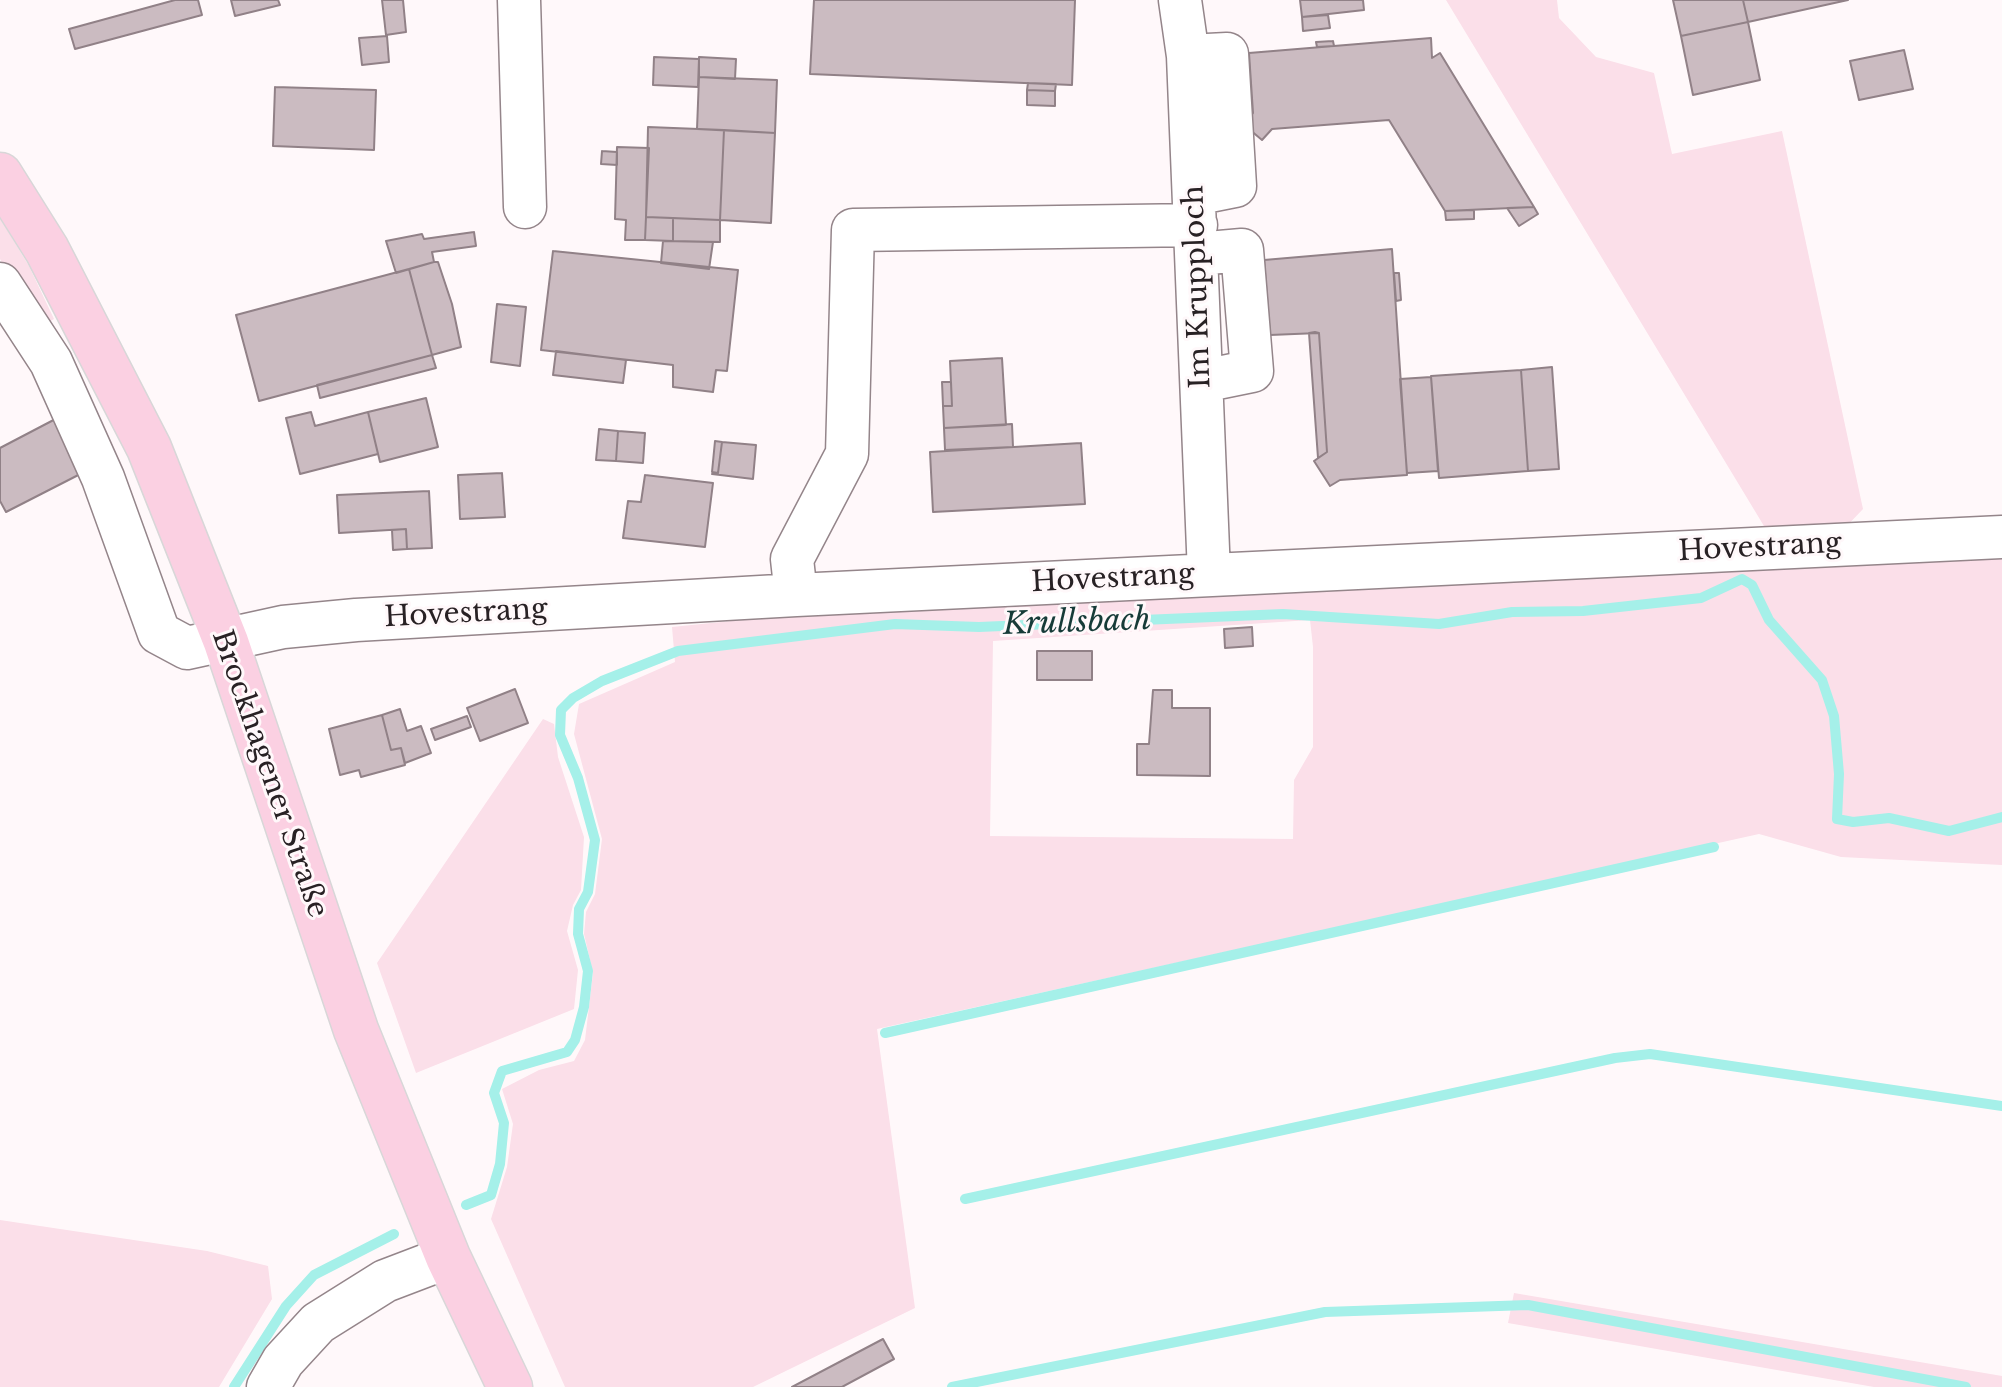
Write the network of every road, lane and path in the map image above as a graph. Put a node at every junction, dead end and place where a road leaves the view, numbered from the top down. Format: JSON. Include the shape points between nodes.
{"nodes":[{"id":1,"x":519,"y":0,"type":"edge"},
{"id":2,"x":1180,"y":0,"type":"edge"},
{"id":3,"x":0,"y":175,"type":"edge"},
{"id":4,"x":525,"y":207,"type":"dead end"},
{"id":5,"x":1196,"y":224,"type":"junction"},
{"id":6,"x":0,"y":284,"type":"edge"},
{"id":7,"x":2002,"y":537,"type":"edge"},
{"id":8,"x":1209,"y":574,"type":"junction"},
{"id":9,"x":796,"y":595,"type":"junction"},
{"id":10,"x":226,"y":642,"type":"junction"},
{"id":11,"x":448,"y":1257,"type":"junction"},
{"id":12,"x":268,"y":1387,"type":"edge"},
{"id":13,"x":510,"y":1387,"type":"edge"}],
"edges":[{"from":1,"to":4,"type":"street"},
{"from":2,"to":5,"type":"street","name":"Im Krupploch"},
{"from":3,"to":10,"type":"main road","name":"Brockhagener Straße","via":[[47,250],[143,435]]},
{"from":5,"to":8,"type":"street","name":"Im Krupploch"},
{"from":5,"to":9,"type":"street","via":[[853,230],[847,454],[792,559]]},
{"from":6,"to":10,"type":"street","name":"Hovestrang","via":[[57,376],[103,478],[159,633],[187,648]]},
{"from":7,"to":8,"type":"street","name":"Hovestrang"},
{"from":8,"to":9,"type":"street","name":"Hovestrang"},
{"from":9,"to":10,"type":"street","name":"Hovestrang","via":[[356,620],[283,627]]},
{"from":10,"to":11,"type":"main road","name":"Brockhagener Straße","via":[[356,1030]]},
{"from":11,"to":12,"type":"street","via":[[385,1281],[318,1323],[283,1361]]},
{"from":11,"to":13,"type":"main road","name":"Brockhagener Straße"}]}
